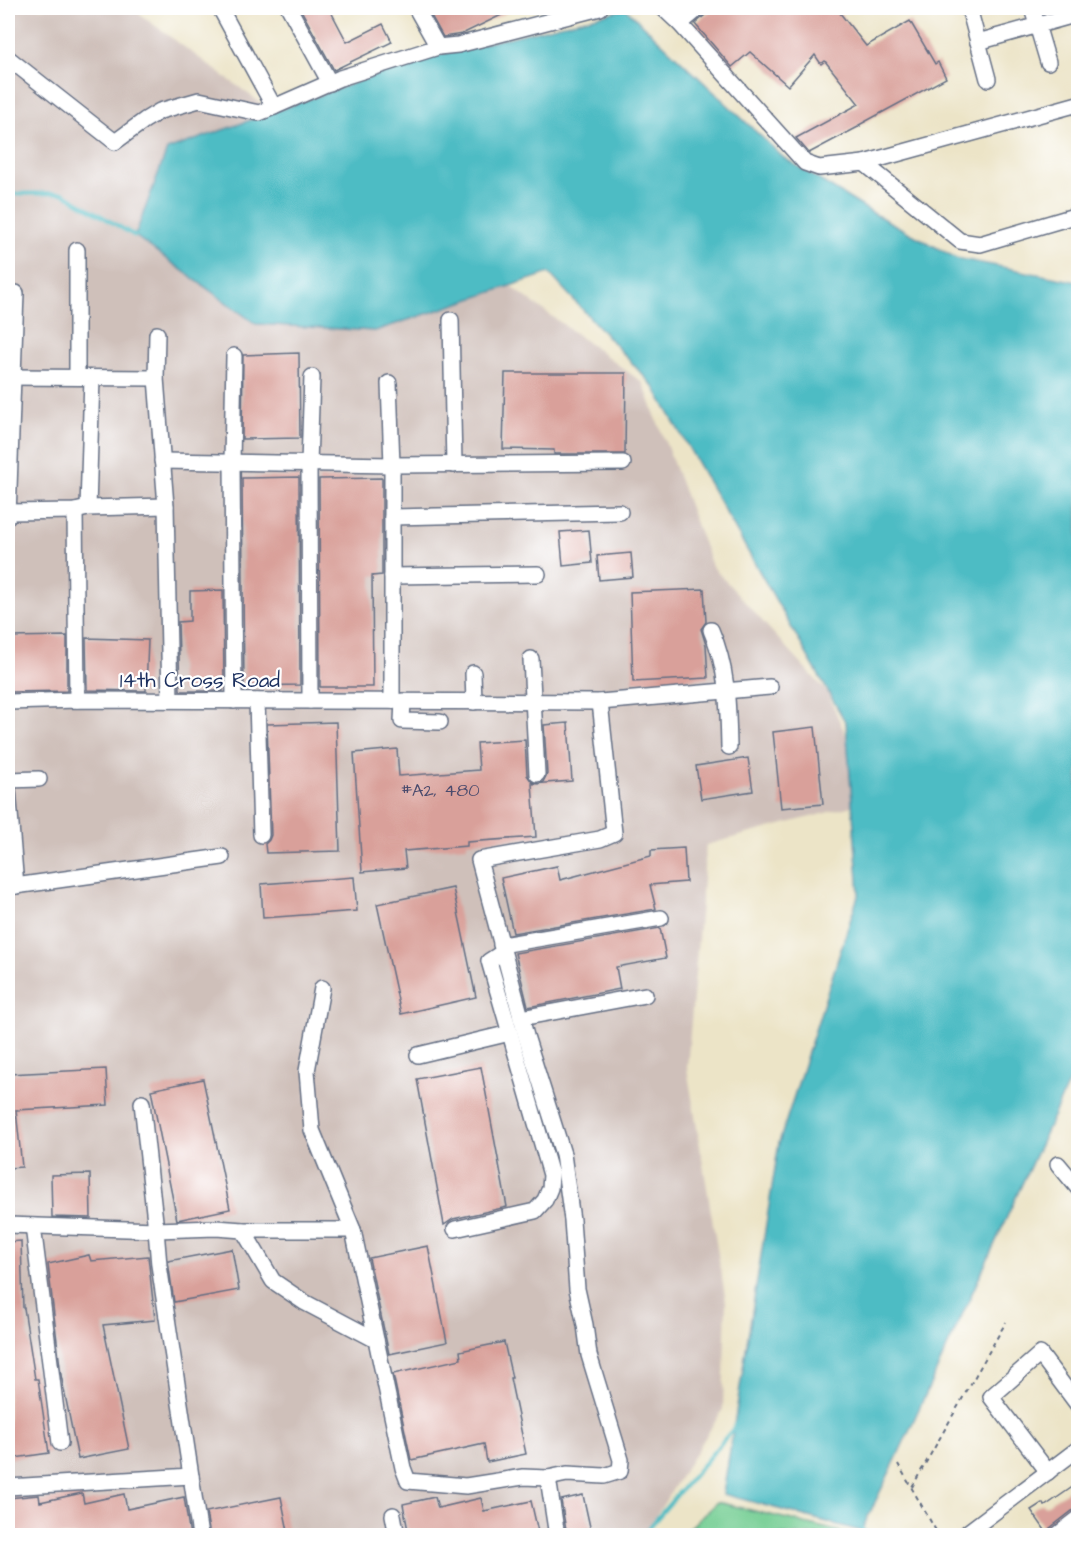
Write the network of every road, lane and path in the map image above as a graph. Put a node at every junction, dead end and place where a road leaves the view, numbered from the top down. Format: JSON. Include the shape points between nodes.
{"nodes":[{"id":1,"x":220,"y":8,"type":"edge"},
{"id":2,"x":289,"y":8,"type":"edge"},
{"id":3,"x":416,"y":8,"type":"edge"},
{"id":4,"x":600,"y":8,"type":"edge"},
{"id":5,"x":663,"y":8,"type":"edge"},
{"id":6,"x":699,"y":8,"type":"edge"},
{"id":7,"x":969,"y":8,"type":"edge"},
{"id":8,"x":1032,"y":8,"type":"edge"},
{"id":9,"x":1078,"y":14,"type":"edge"},
{"id":10,"x":680,"y":24,"type":"junction"},
{"id":11,"x":1038,"y":26,"type":"junction"},
{"id":12,"x":978,"y":42,"type":"junction"},
{"id":13,"x":438,"y":47,"type":"junction"},
{"id":14,"x":8,"y":58,"type":"edge"},
{"id":15,"x":1048,"y":62,"type":"dead end"},
{"id":16,"x":988,"y":79,"type":"dead end"},
{"id":17,"x":330,"y":83,"type":"junction"},
{"id":18,"x":1078,"y":104,"type":"edge"},
{"id":19,"x":274,"y":107,"type":"junction"},
{"id":20,"x":864,"y":163,"type":"junction"},
{"id":21,"x":1078,"y":215,"type":"edge"},
{"id":22,"x":77,"y":250,"type":"dead end"},
{"id":23,"x":16,"y":293,"type":"dead end"},
{"id":24,"x":452,"y":320,"type":"dead end"},
{"id":25,"x":157,"y":334,"type":"dead end"},
{"id":26,"x":234,"y":356,"type":"dead end"},
{"id":27,"x":10,"y":377,"type":"edge"},
{"id":28,"x":84,"y":377,"type":"junction"},
{"id":29,"x":312,"y":377,"type":"dead end"},
{"id":30,"x":156,"y":378,"type":"junction"},
{"id":31,"x":389,"y":383,"type":"dead end"},
{"id":32,"x":162,"y":461,"type":"junction"},
{"id":33,"x":232,"y":462,"type":"junction"},
{"id":34,"x":309,"y":463,"type":"junction"},
{"id":35,"x":623,"y":463,"type":"dead end"},
{"id":36,"x":392,"y":465,"type":"junction"},
{"id":37,"x":454,"y":465,"type":"junction"},
{"id":38,"x":166,"y":506,"type":"junction"},
{"id":39,"x":81,"y":510,"type":"junction"},
{"id":40,"x":620,"y":512,"type":"dead end"},
{"id":41,"x":8,"y":514,"type":"edge"},
{"id":42,"x":392,"y":517,"type":"junction"},
{"id":43,"x":538,"y":574,"type":"dead end"},
{"id":44,"x":392,"y":576,"type":"junction"},
{"id":45,"x":711,"y":630,"type":"dead end"},
{"id":46,"x":531,"y":658,"type":"dead end"},
{"id":47,"x":473,"y":673,"type":"dead end"},
{"id":48,"x":770,"y":687,"type":"dead end"},
{"id":49,"x":728,"y":691,"type":"junction"},
{"id":50,"x":77,"y":700,"type":"junction"},
{"id":51,"x":170,"y":700,"type":"junction"},
{"id":52,"x":234,"y":701,"type":"junction"},
{"id":53,"x":257,"y":701,"type":"junction"},
{"id":54,"x":310,"y":701,"type":"junction"},
{"id":55,"x":398,"y":701,"type":"junction"},
{"id":56,"x":8,"y":702,"type":"edge"},
{"id":57,"x":474,"y":702,"type":"junction"},
{"id":58,"x":533,"y":702,"type":"junction"},
{"id":59,"x":600,"y":702,"type":"junction"},
{"id":60,"x":440,"y":722,"type":"dead end"},
{"id":61,"x":729,"y":747,"type":"dead end"},
{"id":62,"x":537,"y":774,"type":"dead end"},
{"id":63,"x":39,"y":779,"type":"dead end"},
{"id":64,"x":8,"y":780,"type":"edge"},
{"id":65,"x":8,"y":789,"type":"edge"},
{"id":66,"x":261,"y":835,"type":"dead end"},
{"id":67,"x":222,"y":857,"type":"dead end"},
{"id":68,"x":12,"y":887,"type":"edge"},
{"id":69,"x":661,"y":918,"type":"dead end"},
{"id":70,"x":502,"y":948,"type":"junction"},
{"id":71,"x":322,"y":988,"type":"dead end"},
{"id":72,"x":645,"y":995,"type":"dead end"},
{"id":73,"x":521,"y":1018,"type":"junction"},
{"id":74,"x":510,"y":1033,"type":"junction"},
{"id":75,"x":418,"y":1055,"type":"dead end"},
{"id":76,"x":142,"y":1103,"type":"dead end"},
{"id":77,"x":1058,"y":1164,"type":"dead end"},
{"id":78,"x":1078,"y":1188,"type":"edge"},
{"id":79,"x":8,"y":1225,"type":"edge"},
{"id":80,"x":33,"y":1226,"type":"junction"},
{"id":81,"x":456,"y":1229,"type":"dead end"},
{"id":82,"x":156,"y":1230,"type":"junction"},
{"id":83,"x":243,"y":1230,"type":"junction"},
{"id":84,"x":353,"y":1230,"type":"junction"},
{"id":85,"x":1006,"y":1322,"type":"dead end"},
{"id":86,"x":376,"y":1340,"type":"junction"},
{"id":87,"x":1078,"y":1406,"type":"edge"},
{"id":88,"x":60,"y":1443,"type":"dead end"},
{"id":89,"x":1078,"y":1449,"type":"edge"},
{"id":90,"x":898,"y":1464,"type":"dead end"},
{"id":91,"x":1048,"y":1472,"type":"junction"},
{"id":92,"x":191,"y":1476,"type":"junction"},
{"id":93,"x":548,"y":1478,"type":"junction"},
{"id":94,"x":8,"y":1487,"type":"edge"},
{"id":95,"x":912,"y":1487,"type":"junction"},
{"id":96,"x":393,"y":1515,"type":"dead end"},
{"id":97,"x":1078,"y":1519,"type":"edge"},
{"id":98,"x":968,"y":1532,"type":"dead end"},
{"id":99,"x":200,"y":1536,"type":"edge"},
{"id":100,"x":397,"y":1536,"type":"edge"},
{"id":101,"x":557,"y":1536,"type":"edge"},
{"id":102,"x":939,"y":1536,"type":"edge"},
{"id":103,"x":1056,"y":1536,"type":"edge"}],
"edges":[{"from":1,"to":19,"type":"street"},
{"from":2,"to":17,"type":"street"},
{"from":3,"to":13,"type":"street"},
{"from":4,"to":13,"type":"street"},
{"from":5,"to":10,"type":"street"},
{"from":6,"to":10,"type":"street"},
{"from":7,"to":12,"type":"street"},
{"from":8,"to":11,"type":"street"},
{"from":9,"to":11,"type":"street"},
{"from":10,"to":20,"type":"street","via":[[806,163],[819,168]]},
{"from":11,"to":12,"type":"street"},
{"from":11,"to":15,"type":"street"},
{"from":12,"to":16,"type":"street"},
{"from":13,"to":17,"type":"street"},
{"from":14,"to":19,"type":"street","via":[[116,142],[159,111],[199,100],[259,112]]},
{"from":17,"to":19,"type":"street"},
{"from":18,"to":20,"type":"street"},
{"from":20,"to":21,"type":"street","via":[[960,241],[980,244]]},
{"from":22,"to":28,"type":"street"},
{"from":23,"to":27,"type":"street"},
{"from":24,"to":37,"type":"street"},
{"from":25,"to":30,"type":"street"},
{"from":26,"to":33,"type":"street"},
{"from":27,"to":28,"type":"street"},
{"from":27,"to":41,"type":"street"},
{"from":28,"to":30,"type":"street"},
{"from":28,"to":39,"type":"street"},
{"from":29,"to":34,"type":"street"},
{"from":30,"to":32,"type":"street"},
{"from":31,"to":36,"type":"street"},
{"from":32,"to":33,"type":"street"},
{"from":32,"to":38,"type":"street"},
{"from":33,"to":34,"type":"street"},
{"from":33,"to":52,"type":"street"},
{"from":34,"to":36,"type":"street"},
{"from":34,"to":54,"type":"street"},
{"from":35,"to":37,"type":"street"},
{"from":36,"to":37,"type":"street"},
{"from":36,"to":42,"type":"street"},
{"from":38,"to":39,"type":"street"},
{"from":38,"to":51,"type":"street"},
{"from":39,"to":41,"type":"street"},
{"from":39,"to":50,"type":"street"},
{"from":40,"to":42,"type":"street"},
{"from":42,"to":44,"type":"street"},
{"from":43,"to":44,"type":"street"},
{"from":44,"to":55,"type":"street"},
{"from":45,"to":49,"type":"street"},
{"from":46,"to":58,"type":"street"},
{"from":47,"to":57,"type":"street"},
{"from":48,"to":49,"type":"street","name":"14th Cross Road"},
{"from":49,"to":59,"type":"street","name":"14th Cross Road"},
{"from":49,"to":61,"type":"street"},
{"from":50,"to":51,"type":"street","name":"14th Cross Road"},
{"from":50,"to":56,"type":"street","name":"14th Cross Road"},
{"from":51,"to":52,"type":"street","name":"14th Cross Road"},
{"from":52,"to":53,"type":"street","name":"14th Cross Road"},
{"from":53,"to":54,"type":"street","name":"14th Cross Road"},
{"from":53,"to":66,"type":"street"},
{"from":54,"to":55,"type":"street","name":"14th Cross Road"},
{"from":55,"to":57,"type":"street","name":"14th Cross Road"},
{"from":55,"to":60,"type":"street","via":[[402,721]]},
{"from":57,"to":58,"type":"street","name":"14th Cross Road"},
{"from":58,"to":59,"type":"street","name":"14th Cross Road"},
{"from":58,"to":62,"type":"street"},
{"from":59,"to":70,"type":"street","via":[[614,833],[600,839],[479,860]]},
{"from":63,"to":64,"type":"street"},
{"from":65,"to":68,"type":"street"},
{"from":67,"to":68,"type":"street"},
{"from":69,"to":70,"type":"street"},
{"from":70,"to":73,"type":"street"},
{"from":70,"to":74,"type":"street","via":[[489,961]]},
{"from":71,"to":84,"type":"street","via":[[308,1071],[312,1130]]},
{"from":72,"to":73,"type":"street"},
{"from":73,"to":93,"type":"street","via":[[562,1154],[577,1289],[589,1356],[621,1460],[620,1471],[604,1476],[567,1474]]},
{"from":74,"to":75,"type":"street"},
{"from":74,"to":81,"type":"street","via":[[551,1175],[550,1188],[535,1211]]},
{"from":76,"to":82,"type":"street"},
{"from":77,"to":78,"type":"street"},
{"from":79,"to":80,"type":"street"},
{"from":80,"to":82,"type":"street"},
{"from":80,"to":88,"type":"street"},
{"from":82,"to":83,"type":"street"},
{"from":82,"to":92,"type":"street"},
{"from":83,"to":84,"type":"street"},
{"from":83,"to":86,"type":"street","via":[[273,1281]]},
{"from":84,"to":86,"type":"street"},
{"from":85,"to":95,"type":"path"},
{"from":86,"to":93,"type":"street","via":[[408,1481],[466,1486],[523,1477]]},
{"from":87,"to":91,"type":"street","via":[[1040,1354],[991,1397]]},
{"from":89,"to":91,"type":"street"},
{"from":90,"to":95,"type":"path"},
{"from":91,"to":98,"type":"street"},
{"from":92,"to":94,"type":"street"},
{"from":92,"to":99,"type":"street"},
{"from":93,"to":101,"type":"street"},
{"from":95,"to":102,"type":"path"},
{"from":96,"to":100,"type":"street"},
{"from":97,"to":103,"type":"street"}]}
